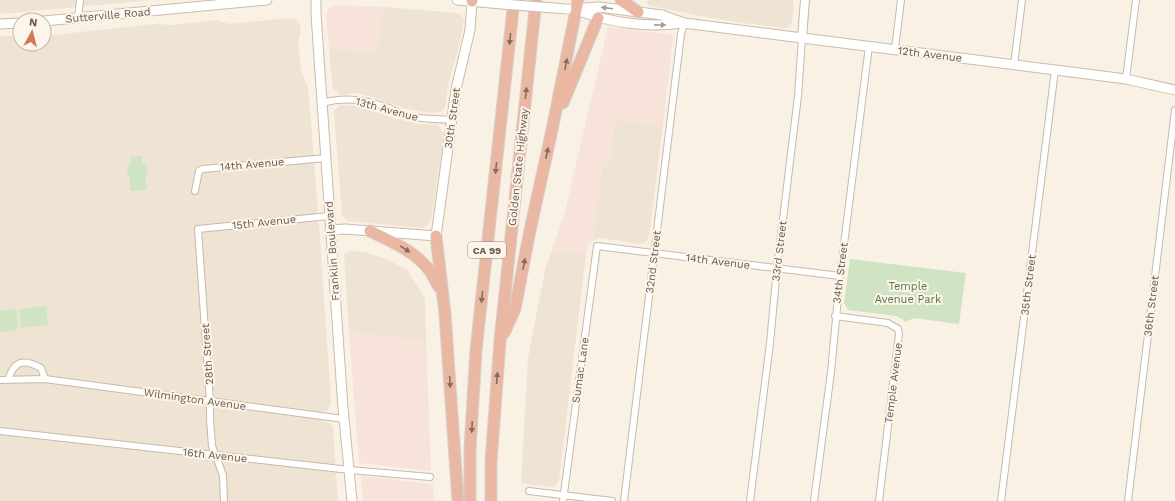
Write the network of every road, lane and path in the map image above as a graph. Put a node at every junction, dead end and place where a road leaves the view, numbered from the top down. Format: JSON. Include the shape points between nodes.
{"nodes":[{"id":1,"x":80,"y":0,"type":"edge"},
{"id":2,"x":268,"y":0,"type":"edge"},
{"id":3,"x":316,"y":0,"type":"edge"},
{"id":4,"x":457,"y":0,"type":"edge"},
{"id":5,"x":514,"y":0,"type":"edge"},
{"id":6,"x":536,"y":0,"type":"edge"},
{"id":7,"x":621,"y":0,"type":"edge"},
{"id":8,"x":805,"y":0,"type":"edge"},
{"id":9,"x":901,"y":0,"type":"edge"},
{"id":10,"x":1022,"y":0,"type":"edge"},
{"id":11,"x":1136,"y":0,"type":"edge"},
{"id":12,"x":472,"y":1,"type":"edge"},
{"id":13,"x":574,"y":6,"type":"edge"},
{"id":14,"x":638,"y":12,"type":"junction"},
{"id":15,"x":78,"y":18,"type":"junction"},
{"id":16,"x":598,"y":18,"type":"junction"},
{"id":17,"x":52,"y":20,"type":"edge"},
{"id":18,"x":12,"y":23,"type":"edge"},
{"id":19,"x":684,"y":23,"type":"junction"},
{"id":20,"x":0,"y":24,"type":"edge"},
{"id":21,"x":802,"y":38,"type":"junction"},
{"id":22,"x":869,"y":46,"type":"junction"},
{"id":23,"x":895,"y":49,"type":"junction"},
{"id":24,"x":1014,"y":65,"type":"junction"},
{"id":25,"x":1055,"y":70,"type":"junction"},
{"id":26,"x":1126,"y":79,"type":"junction"},
{"id":27,"x":1175,"y":90,"type":"edge"},
{"id":28,"x":322,"y":102,"type":"junction"},
{"id":29,"x":1175,"y":110,"type":"edge"},
{"id":30,"x":452,"y":120,"type":"junction"},
{"id":31,"x":552,"y":130,"type":"junction"},
{"id":32,"x":326,"y":158,"type":"junction"},
{"id":33,"x":195,"y":191,"type":"dead end"},
{"id":34,"x":329,"y":216,"type":"junction"},
{"id":35,"x":198,"y":229,"type":"joint"},
{"id":36,"x":330,"y":230,"type":"junction"},
{"id":37,"x":370,"y":231,"type":"junction"},
{"id":38,"x":436,"y":236,"type":"junction"},
{"id":39,"x":597,"y":246,"type":"joint"},
{"id":40,"x":654,"y":252,"type":"junction"},
{"id":41,"x":777,"y":268,"type":"junction"},
{"id":42,"x":840,"y":276,"type":"junction"},
{"id":43,"x":442,"y":293,"type":"junction"},
{"id":44,"x":835,"y":316,"type":"junction"},
{"id":45,"x":500,"y":340,"type":"junction"},
{"id":46,"x":45,"y":379,"type":"junction"},
{"id":47,"x":0,"y":380,"type":"edge"},
{"id":48,"x":8,"y":380,"type":"junction"},
{"id":49,"x":210,"y":402,"type":"junction"},
{"id":50,"x":344,"y":418,"type":"junction"},
{"id":51,"x":0,"y":431,"type":"edge"},
{"id":52,"x":216,"y":455,"type":"junction"},
{"id":53,"x":350,"y":470,"type":"junction"},
{"id":54,"x":430,"y":477,"type":"dead end"},
{"id":55,"x":529,"y":491,"type":"dead end"},
{"id":56,"x":563,"y":498,"type":"edge"},
{"id":57,"x":224,"y":501,"type":"edge"},
{"id":58,"x":352,"y":501,"type":"edge"},
{"id":59,"x":458,"y":501,"type":"edge"},
{"id":60,"x":470,"y":501,"type":"edge"},
{"id":61,"x":491,"y":501,"type":"edge"},
{"id":62,"x":612,"y":501,"type":"edge"},
{"id":63,"x":624,"y":501,"type":"edge"},
{"id":64,"x":750,"y":501,"type":"edge"},
{"id":65,"x":814,"y":501,"type":"edge"},
{"id":66,"x":879,"y":501,"type":"edge"},
{"id":67,"x":1001,"y":501,"type":"edge"},
{"id":68,"x":1128,"y":501,"type":"edge"}],
"edges":[{"from":1,"to":15,"type":"street"},
{"from":2,"to":15,"type":"main road","name":"Sutterville Road"},
{"from":3,"to":28,"type":"main road","name":"Franklin Boulevard"},
{"from":4,"to":12,"type":"main road","name":"12th Avenue"},
{"from":5,"to":60,"type":"highway","name":"Golden State Highway","number":"CA 99","one_way":true,"via":[[476,350],[470,450]]},
{"from":45,"to":6,"type":"highway","name":"Golden State Highway","number":"CA 99","one_way":true},
{"from":7,"to":14,"type":"highway"},
{"from":8,"to":21,"type":"street","name":"33rd Street"},
{"from":9,"to":23,"type":"street"},
{"from":10,"to":24,"type":"street"},
{"from":11,"to":26,"type":"street"},
{"from":12,"to":13,"type":"main road","name":"12th Avenue","bridge":true},
{"from":12,"to":30,"type":"main road","name":"30th Street","via":[[470,30],[456,89]]},
{"from":14,"to":13,"type":"main road","name":"12th Avenue","one_way":true},
{"from":13,"to":16,"type":"main road","name":"12th Avenue"},
{"from":31,"to":13,"type":"highway","one_way":true},
{"from":14,"to":19,"type":"main road","name":"12th Avenue","via":[[662,15]]},
{"from":15,"to":17,"type":"main road","name":"Sutterville Road"},
{"from":16,"to":19,"type":"main road","name":"12th Avenue","one_way":true,"via":[[662,26]]},
{"from":16,"to":31,"type":"highway"},
{"from":18,"to":20,"type":"main road"},
{"from":19,"to":21,"type":"main road","name":"12th Avenue"},
{"from":19,"to":40,"type":"street","name":"32nd Street"},
{"from":21,"to":22,"type":"main road","name":"12th Avenue"},
{"from":21,"to":41,"type":"street","name":"33rd Street","via":[[798,96]]},
{"from":22,"to":23,"type":"main road","name":"12th Avenue"},
{"from":22,"to":42,"type":"street","name":"34th Street"},
{"from":23,"to":24,"type":"main road","name":"12th Avenue"},
{"from":24,"to":25,"type":"main road","name":"12th Avenue"},
{"from":25,"to":26,"type":"main road","name":"12th Avenue"},
{"from":25,"to":67,"type":"street","name":"35th Street"},
{"from":26,"to":27,"type":"main road","name":"12th Avenue"},
{"from":28,"to":30,"type":"street","name":"13th Avenue","via":[[352,99],[371,102],[402,115]]},
{"from":28,"to":32,"type":"main road","name":"Franklin Boulevard"},
{"from":29,"to":68,"type":"street","name":"36th Street"},
{"from":30,"to":38,"type":"main road","name":"30th Street"},
{"from":45,"to":31,"type":"highway","one_way":true,"via":[[515,309]]},
{"from":32,"to":33,"type":"street","name":"14th Avenue","via":[[203,169],[199,171]]},
{"from":32,"to":34,"type":"main road","name":"Franklin Boulevard"},
{"from":34,"to":35,"type":"street","name":"15th Avenue"},
{"from":34,"to":36,"type":"main road","name":"Franklin Boulevard"},
{"from":35,"to":49,"type":"street","name":"28th Street"},
{"from":36,"to":37,"type":"main road"},
{"from":36,"to":50,"type":"main road","name":"Franklin Boulevard"},
{"from":37,"to":38,"type":"main road"},
{"from":37,"to":43,"type":"highway","one_way":true,"via":[[405,248],[418,258]]},
{"from":38,"to":43,"type":"highway"},
{"from":39,"to":40,"type":"street","name":"14th Avenue"},
{"from":39,"to":56,"type":"street","name":"Sumac Lane"},
{"from":40,"to":41,"type":"street","name":"14th Avenue"},
{"from":40,"to":63,"type":"street","name":"32nd Street"},
{"from":41,"to":42,"type":"street","name":"14th Avenue"},
{"from":41,"to":64,"type":"street","name":"33rd Street"},
{"from":42,"to":44,"type":"street","name":"34th Street"},
{"from":43,"to":59,"type":"highway","one_way":true},
{"from":44,"to":65,"type":"street","name":"34th Street","via":[[831,372]]},
{"from":44,"to":66,"type":"street","name":"Temple Avenue","via":[[888,323],[898,329]]},
{"from":61,"to":45,"type":"highway","name":"Golden State Highway","number":"CA 99","one_way":true,"via":[[491,462]]},
{"from":46,"to":48,"type":"street","name":"Wilmington Avenue"},
{"from":46,"to":48,"type":"street","via":[[41,368],[23,362],[16,365]]},
{"from":46,"to":49,"type":"street","name":"Wilmington Avenue"},
{"from":47,"to":48,"type":"street","name":"Wilmington Avenue"},
{"from":49,"to":50,"type":"street","name":"Wilmington Avenue"},
{"from":49,"to":52,"type":"street","name":"28th Street","via":[[212,446]]},
{"from":50,"to":53,"type":"main road","name":"Franklin Boulevard"},
{"from":51,"to":52,"type":"street","name":"16th Avenue"},
{"from":52,"to":53,"type":"street","name":"16th Avenue"},
{"from":52,"to":57,"type":"street","name":"28th Street","via":[[223,474]]},
{"from":53,"to":54,"type":"street","name":"16th Avenue"},
{"from":53,"to":58,"type":"main road","name":"Franklin Boulevard"},
{"from":55,"to":56,"type":"street"},
{"from":56,"to":62,"type":"street"}]}
